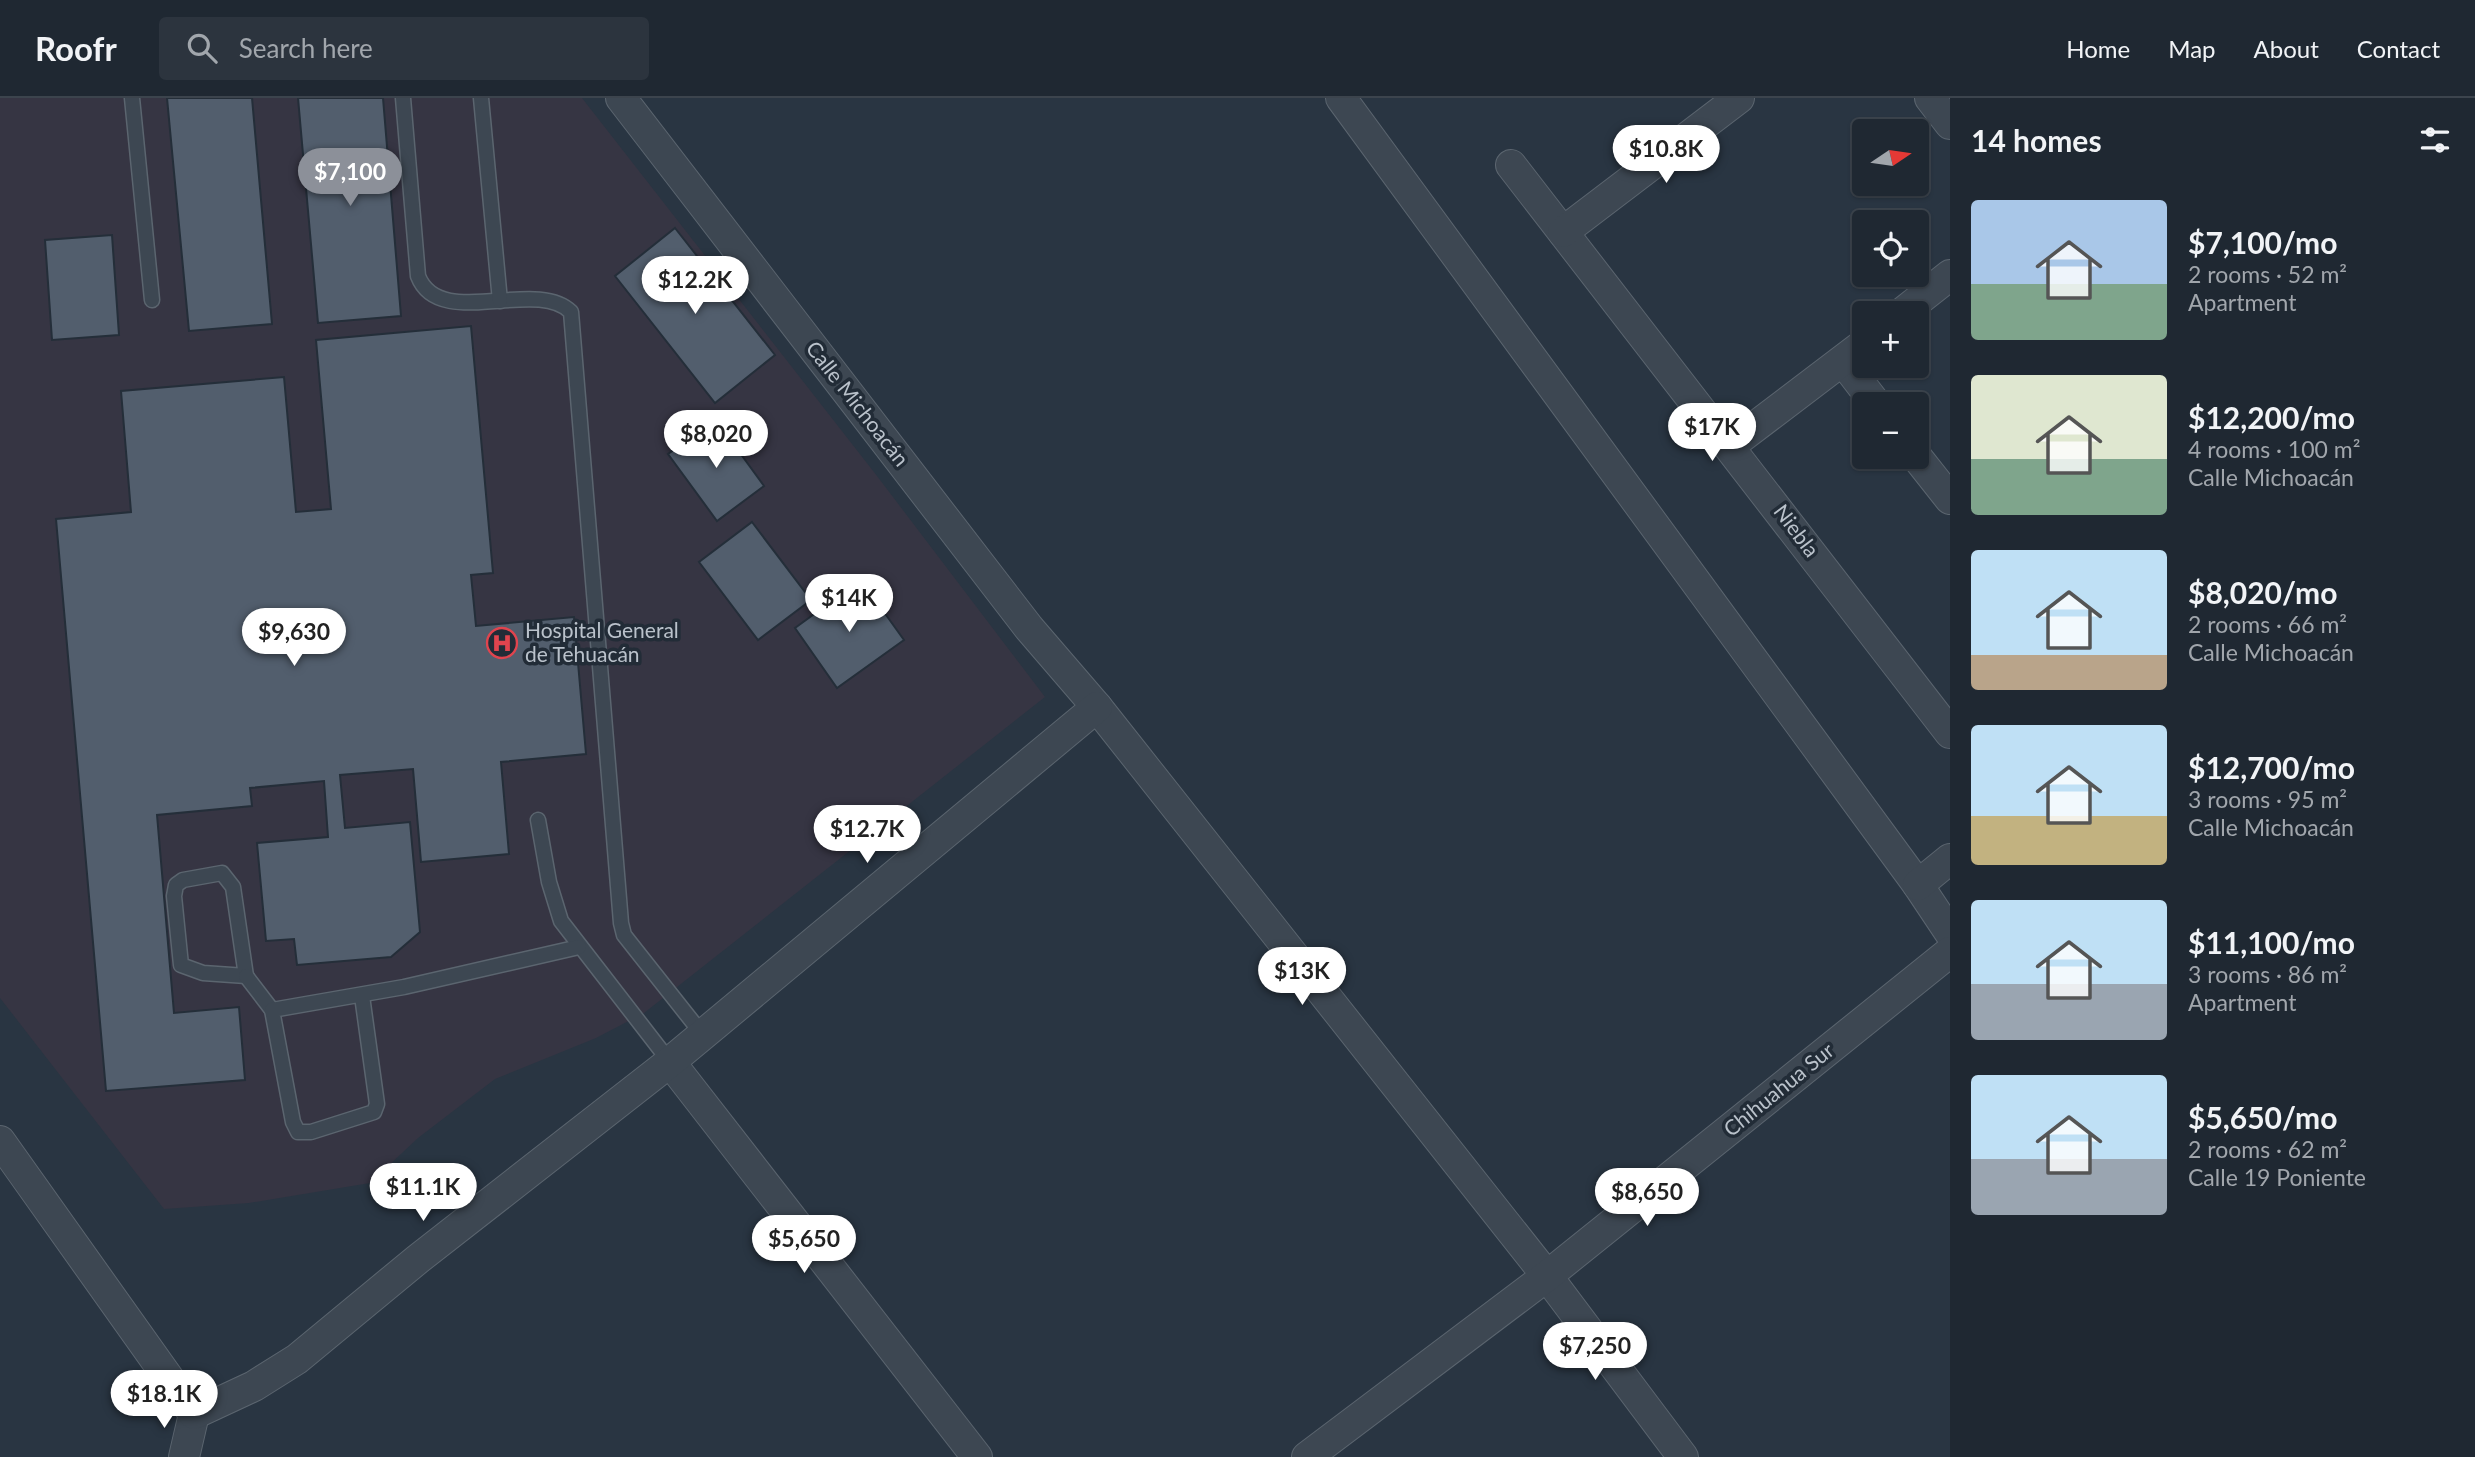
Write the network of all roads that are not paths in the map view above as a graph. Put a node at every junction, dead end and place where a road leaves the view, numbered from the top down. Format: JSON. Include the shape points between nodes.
{"nodes":[{"id":1,"x":132,"y":98,"type":"edge"},
{"id":2,"x":403,"y":98,"type":"edge"},
{"id":3,"x":481,"y":98,"type":"edge"},
{"id":4,"x":621,"y":98,"type":"edge"},
{"id":5,"x":1341,"y":98,"type":"edge"},
{"id":6,"x":1739,"y":98,"type":"edge"},
{"id":7,"x":1930,"y":98,"type":"edge"},
{"id":8,"x":1950,"y":124,"type":"edge"},
{"id":9,"x":1511,"y":165,"type":"dead end"},
{"id":10,"x":1563,"y":232,"type":"junction"},
{"id":11,"x":1946,"y":286,"type":"edge"},
{"id":12,"x":152,"y":300,"type":"dead end"},
{"id":13,"x":500,"y":301,"type":"junction"},
{"id":14,"x":1922,"y":301,"type":"edge"},
{"id":15,"x":1852,"y":354,"type":"edge"},
{"id":16,"x":1731,"y":445,"type":"junction"},
{"id":17,"x":1926,"y":469,"type":"edge"},
{"id":18,"x":1950,"y":499,"type":"edge"},
{"id":19,"x":1097,"y":707,"type":"junction"},
{"id":20,"x":1950,"y":733,"type":"edge"},
{"id":21,"x":538,"y":820,"type":"dead end"},
{"id":22,"x":1950,"y":859,"type":"edge"},
{"id":23,"x":1919,"y":885,"type":"junction"},
{"id":24,"x":1950,"y":933,"type":"edge"},
{"id":25,"x":579,"y":947,"type":"junction"},
{"id":26,"x":1950,"y":952,"type":"edge"},
{"id":27,"x":246,"y":976,"type":"junction"},
{"id":28,"x":362,"y":996,"type":"junction"},
{"id":29,"x":272,"y":1010,"type":"junction"},
{"id":30,"x":703,"y":1035,"type":"junction"},
{"id":31,"x":670,"y":1062,"type":"junction"},
{"id":32,"x":0,"y":1141,"type":"edge"},
{"id":33,"x":1547,"y":1276,"type":"junction"},
{"id":34,"x":194,"y":1414,"type":"junction"},
{"id":35,"x":184,"y":1457,"type":"edge"},
{"id":36,"x":977,"y":1457,"type":"edge"},
{"id":37,"x":1307,"y":1457,"type":"edge"},
{"id":38,"x":1683,"y":1457,"type":"edge"}],
"edges":[{"from":1,"to":12,"type":"lane"},
{"from":2,"to":13,"type":"lane","via":[[420,283],[441,300]]},
{"from":3,"to":13,"type":"lane"},
{"from":4,"to":19,"type":"street","name":"Calle Michoacán","via":[[1029,628]]},
{"from":5,"to":23,"type":"street"},
{"from":6,"to":10,"type":"street"},
{"from":7,"to":8,"type":"street"},
{"from":9,"to":10,"type":"street","name":"Niebla"},
{"from":10,"to":16,"type":"street","name":"Niebla"},
{"from":11,"to":14,"type":"street"},
{"from":13,"to":30,"type":"lane","via":[[561,304],[571,312],[621,923],[624,934]]},
{"from":15,"to":16,"type":"street"},
{"from":16,"to":20,"type":"street","name":"Niebla"},
{"from":17,"to":18,"type":"street"},
{"from":19,"to":30,"type":"street"},
{"from":19,"to":33,"type":"street","name":"Calle Michoacán"},
{"from":21,"to":25,"type":"lane","via":[[548,882],[561,921]]},
{"from":22,"to":23,"type":"street"},
{"from":23,"to":24,"type":"street"},
{"from":25,"to":28,"type":"lane"},
{"from":25,"to":31,"type":"lane"},
{"from":26,"to":33,"type":"street","name":"Chihuahua Sur"},
{"from":27,"to":27,"type":"lane","via":[[228,877],[210,874],[176,885],[181,965],[203,973]]},
{"from":27,"to":29,"type":"lane"},
{"from":28,"to":29,"type":"lane"},
{"from":28,"to":29,"type":"lane","via":[[377,1104],[374,1112],[311,1132],[294,1128]]},
{"from":30,"to":31,"type":"street"},
{"from":31,"to":34,"type":"street","via":[[297,1359],[254,1386]]},
{"from":31,"to":36,"type":"street"},
{"from":32,"to":34,"type":"street"},
{"from":33,"to":37,"type":"street","name":"Chihuahua Sur"},
{"from":33,"to":38,"type":"street"},
{"from":34,"to":35,"type":"street"}]}
